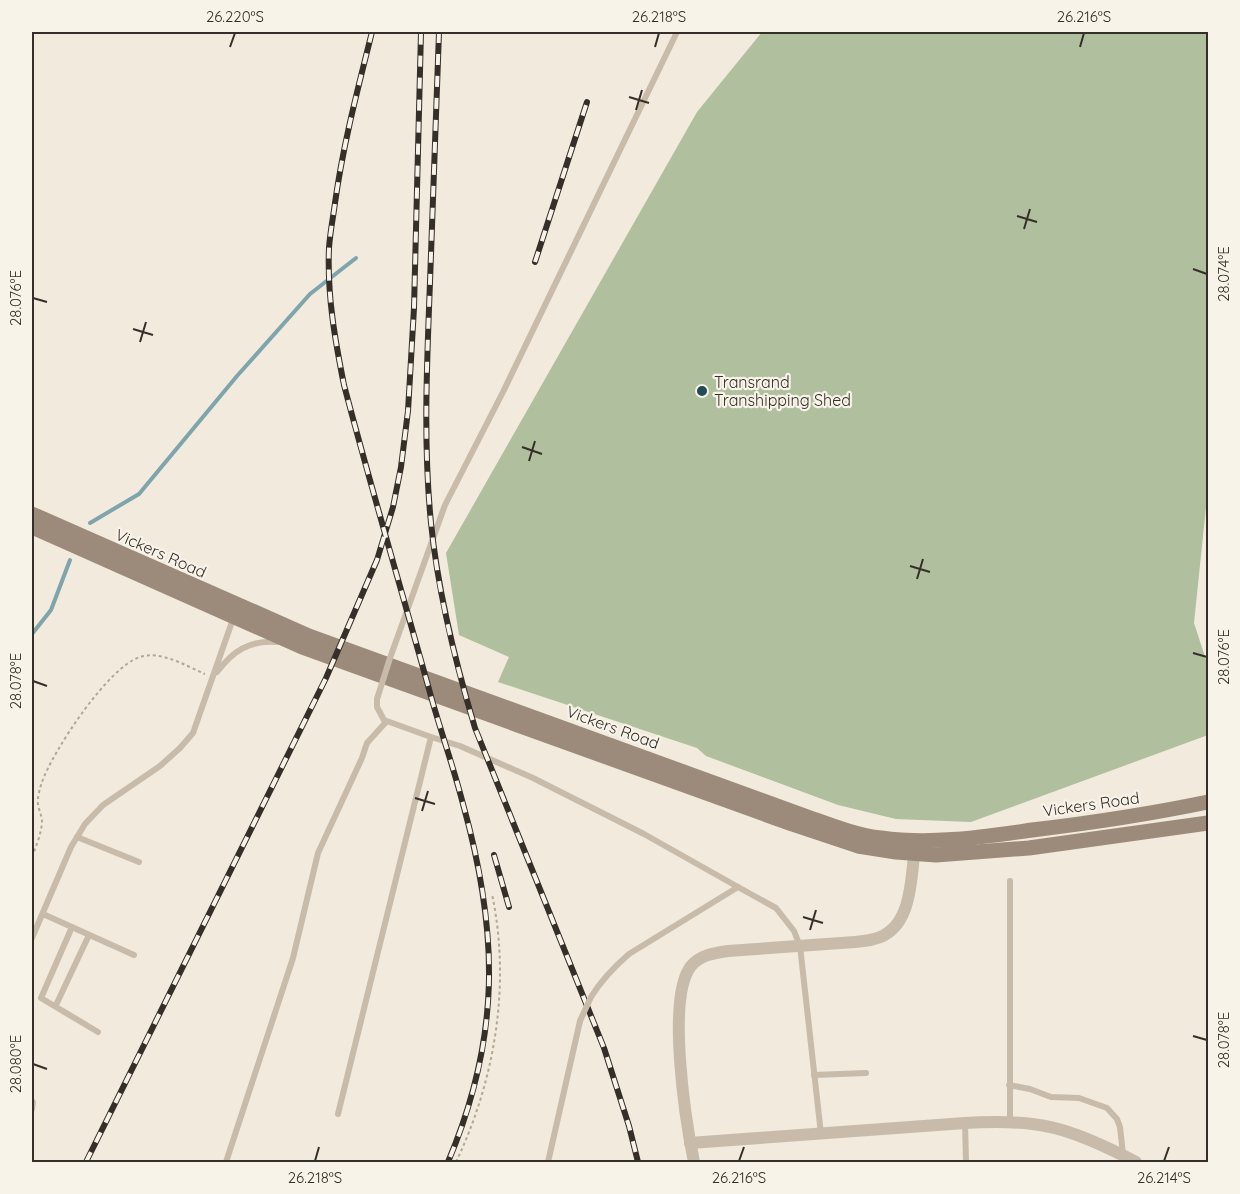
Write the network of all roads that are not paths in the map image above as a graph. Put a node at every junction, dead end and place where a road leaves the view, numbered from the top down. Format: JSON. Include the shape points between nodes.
{"nodes":[{"id":1,"x":677,"y":32,"type":"edge"},
{"id":2,"x":32,"y":514,"type":"edge"},
{"id":3,"x":32,"y":527,"type":"edge"},
{"id":4,"x":232,"y":613,"type":"junction"},
{"id":5,"x":290,"y":642,"type":"junction"},
{"id":6,"x":213,"y":677,"type":"junction"},
{"id":7,"x":386,"y":722,"type":"junction"},
{"id":8,"x":431,"y":737,"type":"junction"},
{"id":9,"x":1209,"y":802,"type":"edge"},
{"id":10,"x":1208,"y":824,"type":"edge"},
{"id":11,"x":77,"y":837,"type":"junction"},
{"id":12,"x":915,"y":848,"type":"junction"},
{"id":13,"x":139,"y":862,"type":"dead end"},
{"id":14,"x":1010,"y":881,"type":"dead end"},
{"id":15,"x":738,"y":887,"type":"junction"},
{"id":16,"x":43,"y":914,"type":"junction"},
{"id":17,"x":72,"y":927,"type":"junction"},
{"id":18,"x":89,"y":935,"type":"junction"},
{"id":19,"x":32,"y":938,"type":"edge"},
{"id":20,"x":800,"y":946,"type":"junction"},
{"id":21,"x":135,"y":956,"type":"dead end"},
{"id":22,"x":56,"y":1005,"type":"junction"},
{"id":23,"x":98,"y":1032,"type":"dead end"},
{"id":24,"x":866,"y":1073,"type":"dead end"},
{"id":25,"x":814,"y":1076,"type":"junction"},
{"id":26,"x":1009,"y":1085,"type":"junction"},
{"id":27,"x":32,"y":1101,"type":"edge"},
{"id":28,"x":32,"y":1109,"type":"edge"},
{"id":29,"x":338,"y":1113,"type":"dead end"},
{"id":30,"x":1010,"y":1122,"type":"junction"},
{"id":31,"x":965,"y":1123,"type":"junction"},
{"id":32,"x":821,"y":1135,"type":"junction"},
{"id":33,"x":690,"y":1143,"type":"junction"},
{"id":34,"x":1123,"y":1156,"type":"junction"},
{"id":35,"x":226,"y":1162,"type":"edge"},
{"id":36,"x":548,"y":1162,"type":"edge"},
{"id":37,"x":694,"y":1162,"type":"edge"},
{"id":38,"x":966,"y":1162,"type":"edge"},
{"id":39,"x":1136,"y":1162,"type":"edge"}],
"edges":[{"from":1,"to":7,"type":"lane","bridge":true,"via":[[445,505],[376,699],[380,716]]},
{"from":2,"to":4,"type":"main road","name":"Vickers Road"},
{"from":3,"to":4,"type":"main road","name":"Vickers Road"},
{"from":4,"to":5,"type":"main road","name":"Vickers Road"},
{"from":4,"to":6,"type":"lane"},
{"from":4,"to":12,"type":"main road","name":"Vickers Road","via":[[309,636],[802,815]]},
{"from":5,"to":6,"type":"lane","via":[[270,641],[238,650]]},
{"from":5,"to":12,"type":"main road","name":"Vickers Road","via":[[802,828],[858,846]]},
{"from":6,"to":11,"type":"lane","via":[[193,733],[160,766],[102,805]]},
{"from":7,"to":8,"type":"lane"},
{"from":7,"to":35,"type":"lane","via":[[367,743],[318,853],[293,958]]},
{"from":8,"to":15,"type":"lane","via":[[533,778]]},
{"from":8,"to":29,"type":"lane"},
{"from":9,"to":12,"type":"main road","name":"Vickers Road"},
{"from":10,"to":12,"type":"main road","name":"Vickers Road","via":[[982,853]]},
{"from":11,"to":13,"type":"lane"},
{"from":11,"to":16,"type":"lane"},
{"from":12,"to":20,"type":"street","via":[[909,895],[893,928],[875,939]]},
{"from":14,"to":26,"type":"lane"},
{"from":15,"to":20,"type":"lane","via":[[776,908]]},
{"from":15,"to":36,"type":"lane","bridge":true,"via":[[629,954],[600,982],[580,1021]]},
{"from":16,"to":17,"type":"lane"},
{"from":16,"to":19,"type":"lane"},
{"from":17,"to":18,"type":"lane"},
{"from":17,"to":22,"type":"lane","via":[[41,998]]},
{"from":18,"to":21,"type":"lane"},
{"from":18,"to":22,"type":"lane"},
{"from":20,"to":25,"type":"lane"},
{"from":20,"to":33,"type":"street","via":[[709,954],[689,968],[679,1007],[682,1086]]},
{"from":22,"to":23,"type":"lane"},
{"from":24,"to":25,"type":"lane"},
{"from":25,"to":32,"type":"lane"},
{"from":26,"to":30,"type":"lane"},
{"from":26,"to":34,"type":"lane","via":[[1052,1097],[1079,1098],[1107,1108],[1120,1127]]},
{"from":27,"to":28,"type":"lane"},
{"from":30,"to":31,"type":"street"},
{"from":30,"to":34,"type":"street","via":[[1057,1127]]},
{"from":31,"to":32,"type":"street"},
{"from":31,"to":38,"type":"lane"},
{"from":32,"to":33,"type":"street"},
{"from":33,"to":37,"type":"street"},
{"from":34,"to":39,"type":"street"}]}
